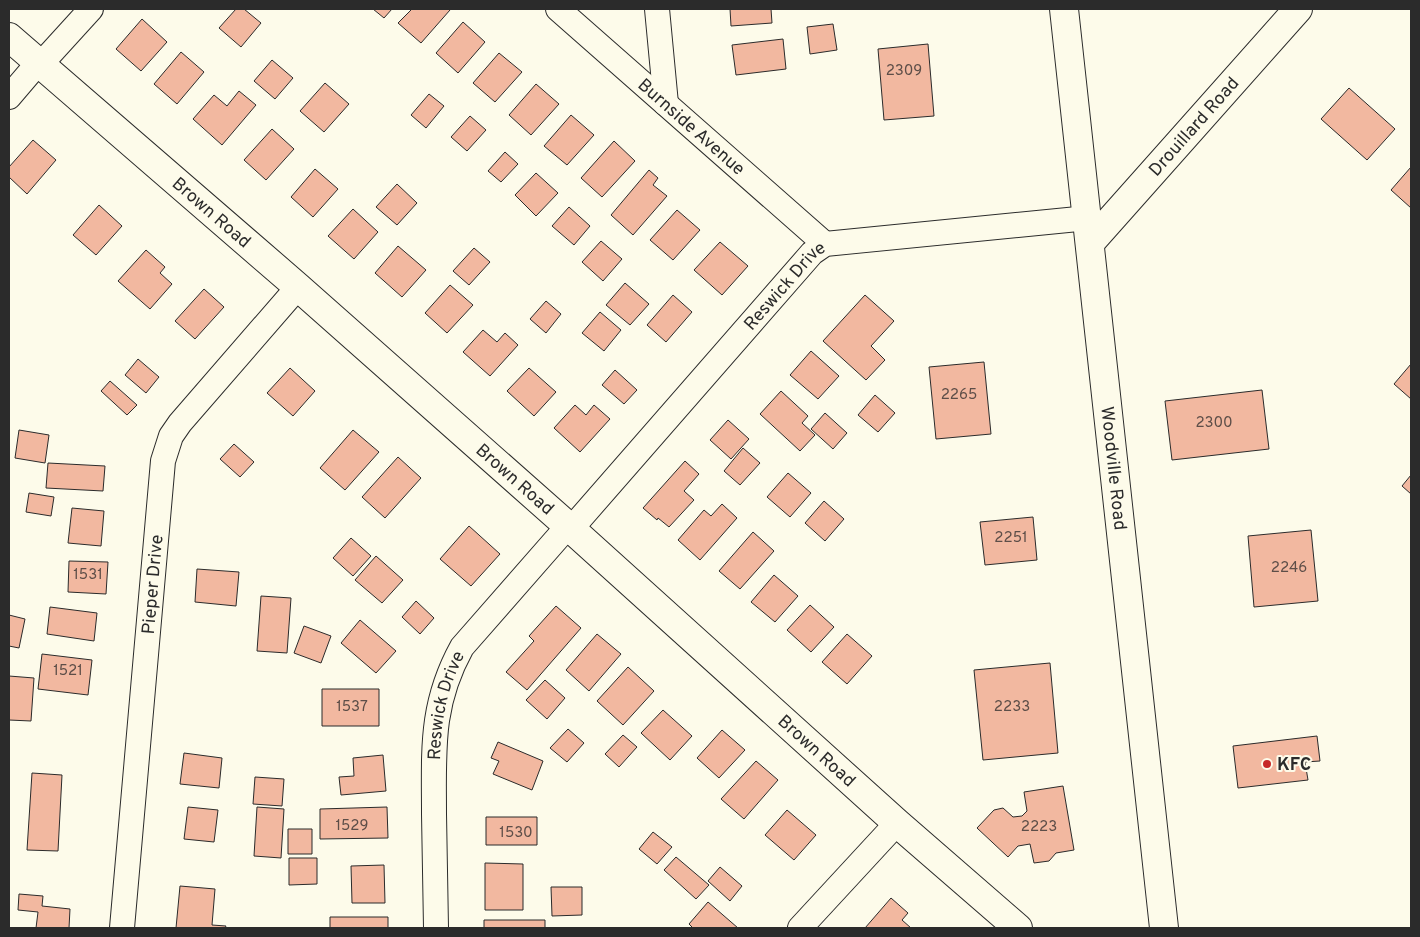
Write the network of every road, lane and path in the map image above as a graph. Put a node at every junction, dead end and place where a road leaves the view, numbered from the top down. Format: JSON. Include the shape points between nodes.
{"nodes":[{"id":1,"x":91,"y":9,"type":"edge"},
{"id":2,"x":558,"y":9,"type":"edge"},
{"id":3,"x":657,"y":9,"type":"edge"},
{"id":4,"x":1064,"y":9,"type":"edge"},
{"id":5,"x":1298,"y":9,"type":"edge"},
{"id":6,"x":9,"y":37,"type":"edge"},
{"id":7,"x":39,"y":64,"type":"junction"},
{"id":8,"x":9,"y":97,"type":"edge"},
{"id":9,"x":666,"y":104,"type":"junction"},
{"id":10,"x":1089,"y":230,"type":"junction"},
{"id":11,"x":825,"y":244,"type":"junction"},
{"id":12,"x":298,"y":287,"type":"junction"},
{"id":13,"x":570,"y":527,"type":"junction"},
{"id":14,"x":897,"y":823,"type":"junction"},
{"id":15,"x":122,"y":928,"type":"edge"},
{"id":16,"x":436,"y":928,"type":"edge"},
{"id":17,"x":800,"y":928,"type":"edge"},
{"id":18,"x":1018,"y":928,"type":"edge"},
{"id":19,"x":1164,"y":928,"type":"edge"}],
"edges":[{"from":1,"to":7,"type":"street"},
{"from":2,"to":9,"type":"street","name":"Burnside Avenue"},
{"from":3,"to":9,"type":"street"},
{"from":4,"to":10,"type":"street","name":"Woodville Road"},
{"from":5,"to":10,"type":"street","name":"Drouillard Road"},
{"from":6,"to":7,"type":"street","name":"Brown Road"},
{"from":7,"to":8,"type":"street"},
{"from":7,"to":12,"type":"street","name":"Brown Road"},
{"from":9,"to":11,"type":"street","name":"Burnside Avenue"},
{"from":10,"to":11,"type":"street","name":"Reswick Drive"},
{"from":10,"to":19,"type":"street","name":"Woodville Road"},
{"from":11,"to":13,"type":"street","name":"Reswick Drive","via":[[812,253]]},
{"from":12,"to":13,"type":"street","name":"Brown Road"},
{"from":12,"to":15,"type":"street","name":"Pieper Drive","via":[[180,423],[171,436],[163,461]]},
{"from":13,"to":14,"type":"street","name":"Brown Road"},
{"from":13,"to":16,"type":"street","name":"Reswick Drive","via":[[462,647],[442,693],[436,719],[434,755]]},
{"from":14,"to":17,"type":"street"},
{"from":14,"to":18,"type":"street","name":"Brown Road"}]}
